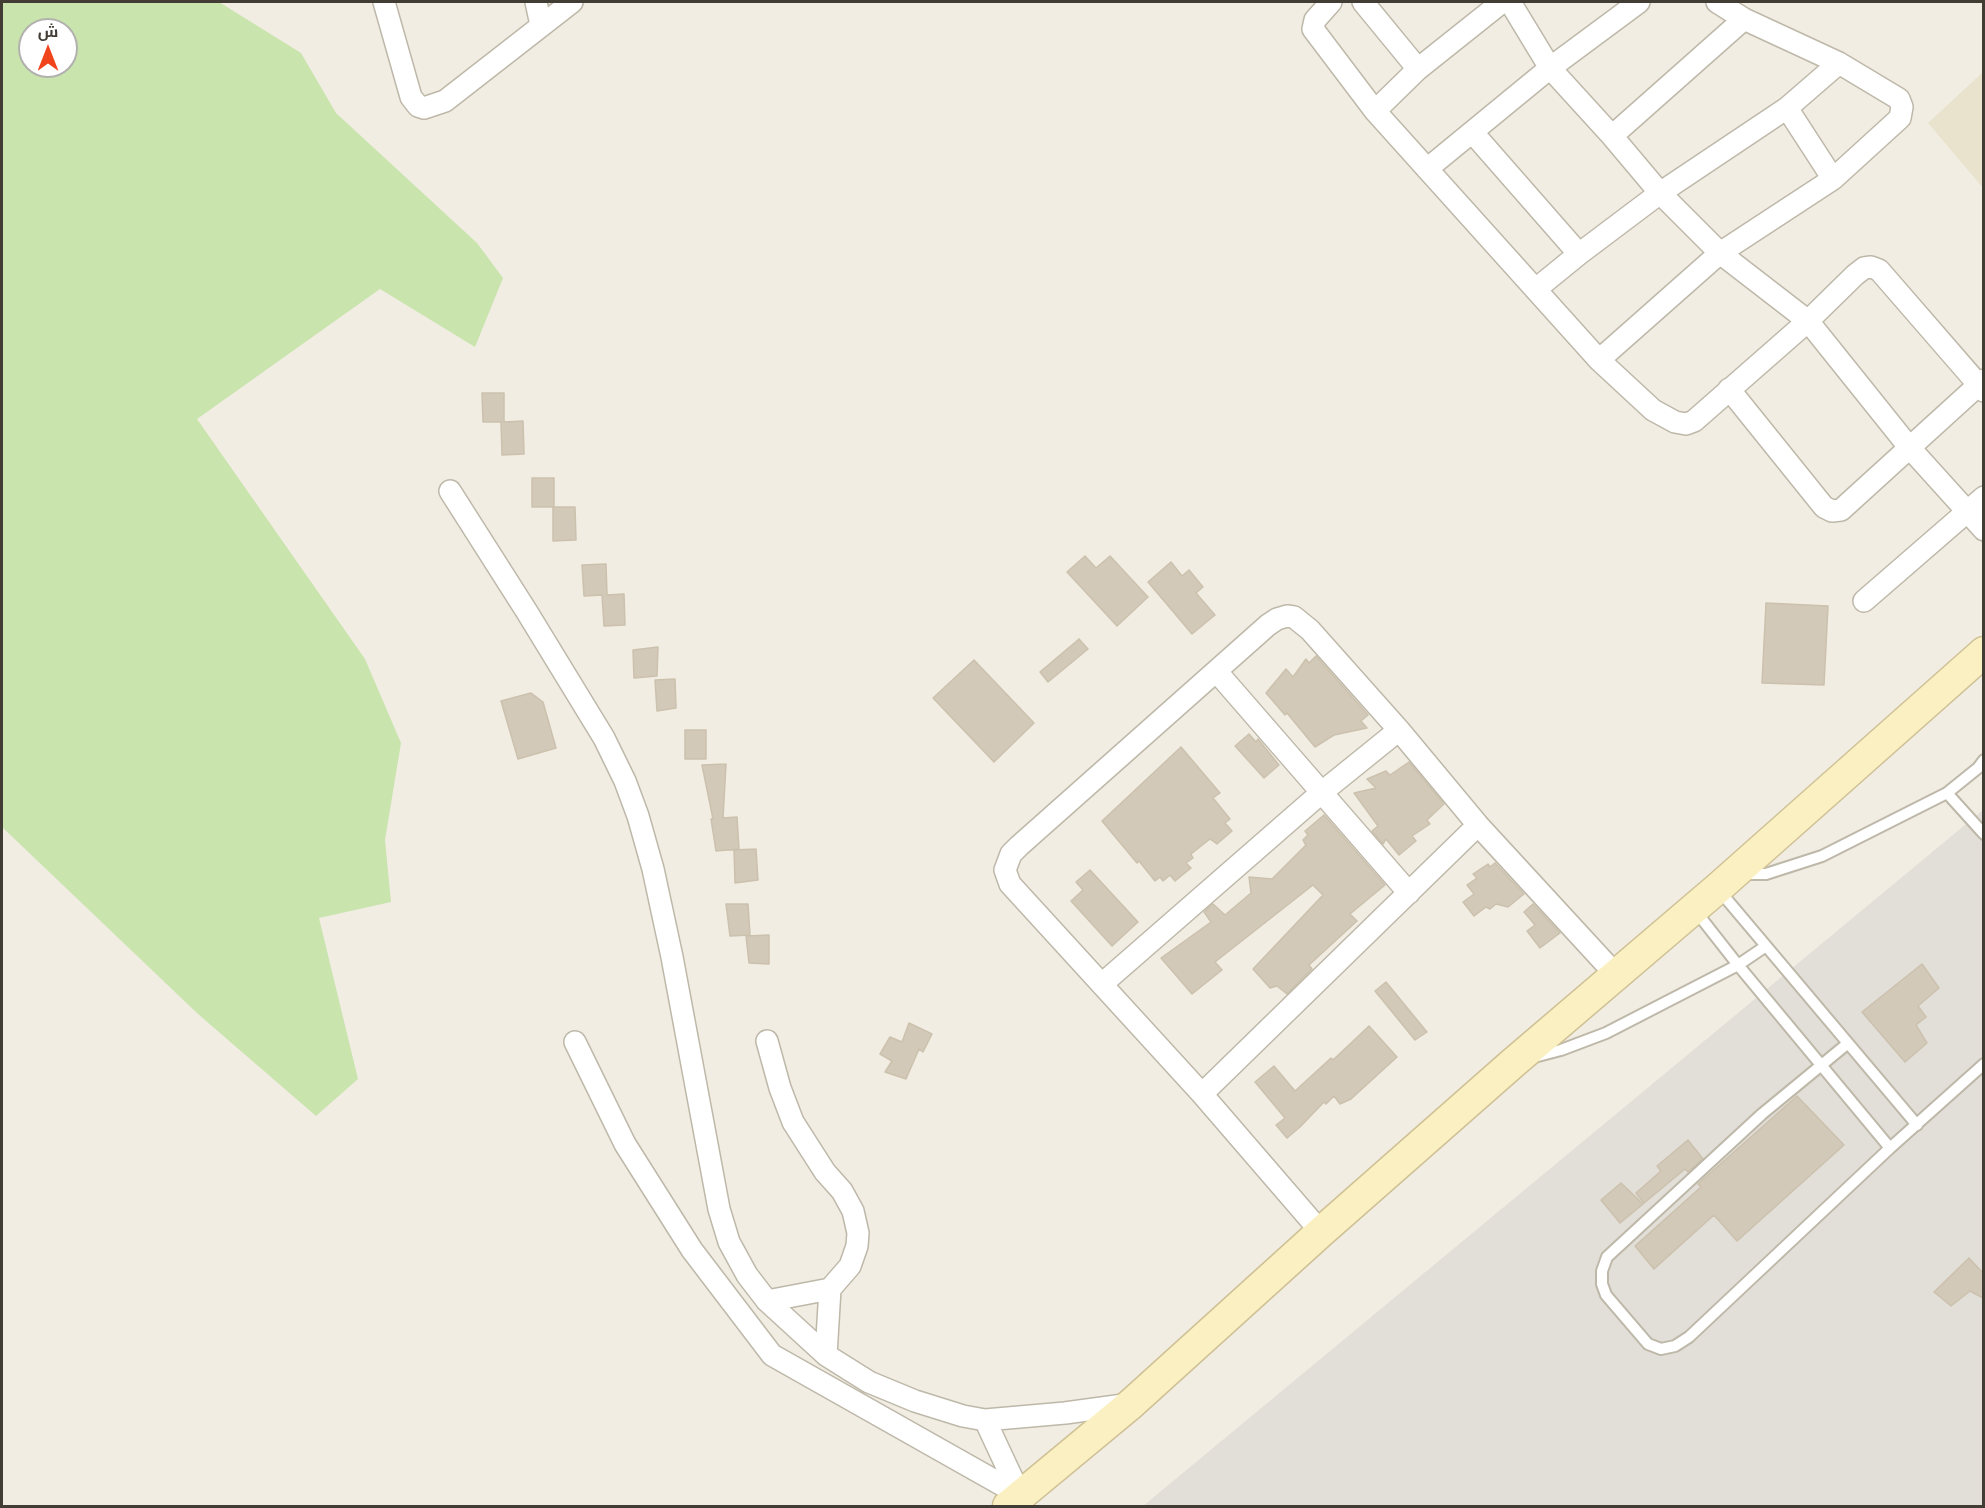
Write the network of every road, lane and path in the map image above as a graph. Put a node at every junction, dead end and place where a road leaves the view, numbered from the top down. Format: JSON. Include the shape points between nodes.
{"nodes":[{"id":1,"x":384,"y":2,"type":"edge"},
{"id":2,"x":536,"y":2,"type":"edge"},
{"id":3,"x":572,"y":2,"type":"edge"},
{"id":4,"x":1331,"y":2,"type":"edge"},
{"id":5,"x":1363,"y":2,"type":"edge"},
{"id":6,"x":1502,"y":2,"type":"edge"},
{"id":7,"x":1510,"y":2,"type":"edge"},
{"id":8,"x":1639,"y":2,"type":"edge"},
{"id":9,"x":1717,"y":2,"type":"edge"},
{"id":10,"x":1744,"y":19,"type":"junction"},
{"id":11,"x":541,"y":25,"type":"junction"},
{"id":12,"x":1839,"y":63,"type":"junction"},
{"id":13,"x":1550,"y":68,"type":"junction"},
{"id":14,"x":1418,"y":69,"type":"junction"},
{"id":15,"x":1787,"y":108,"type":"junction"},
{"id":16,"x":1376,"y":111,"type":"junction"},
{"id":17,"x":1473,"y":133,"type":"junction"},
{"id":18,"x":1612,"y":136,"type":"junction"},
{"id":19,"x":1427,"y":169,"type":"junction"},
{"id":20,"x":1833,"y":178,"type":"junction"},
{"id":21,"x":1660,"y":193,"type":"junction"},
{"id":22,"x":1720,"y":253,"type":"junction"},
{"id":23,"x":1579,"y":254,"type":"junction"},
{"id":24,"x":1536,"y":289,"type":"junction"},
{"id":25,"x":1808,"y":321,"type":"junction"},
{"id":26,"x":1599,"y":360,"type":"junction"},
{"id":27,"x":1981,"y":386,"type":"edge"},
{"id":28,"x":1729,"y":389,"type":"junction"},
{"id":29,"x":1909,"y":447,"type":"junction"},
{"id":30,"x":450,"y":491,"type":"dead end"},
{"id":31,"x":1983,"y":497,"type":"edge"},
{"id":32,"x":1967,"y":512,"type":"junction"},
{"id":33,"x":1983,"y":530,"type":"edge"},
{"id":34,"x":1864,"y":601,"type":"dead end"},
{"id":35,"x":1983,"y":652,"type":"edge"},
{"id":36,"x":1217,"y":672,"type":"junction"},
{"id":37,"x":1399,"y":730,"type":"junction"},
{"id":38,"x":1982,"y":768,"type":"edge"},
{"id":39,"x":1321,"y":793,"type":"junction"},
{"id":40,"x":1947,"y":793,"type":"junction"},
{"id":41,"x":1478,"y":825,"type":"junction"},
{"id":42,"x":1983,"y":834,"type":"edge"},
{"id":43,"x":1740,"y":868,"type":"junction"},
{"id":44,"x":1718,"y":888,"type":"junction"},
{"id":45,"x":1409,"y":893,"type":"junction"},
{"id":46,"x":1693,"y":909,"type":"junction"},
{"id":47,"x":1766,"y":946,"type":"junction"},
{"id":48,"x":1738,"y":965,"type":"junction"},
{"id":49,"x":1617,"y":976,"type":"junction"},
{"id":50,"x":1102,"y":984,"type":"junction"},
{"id":51,"x":767,"y":1041,"type":"dead end"},
{"id":52,"x":575,"y":1042,"type":"dead end"},
{"id":53,"x":1847,"y":1044,"type":"junction"},
{"id":54,"x":1513,"y":1063,"type":"junction"},
{"id":55,"x":1821,"y":1064,"type":"junction"},
{"id":56,"x":1983,"y":1064,"type":"edge"},
{"id":57,"x":1202,"y":1094,"type":"junction"},
{"id":58,"x":1917,"y":1125,"type":"junction"},
{"id":59,"x":1890,"y":1148,"type":"junction"},
{"id":60,"x":1321,"y":1232,"type":"junction"},
{"id":61,"x":830,"y":1289,"type":"junction"},
{"id":62,"x":767,"y":1301,"type":"junction"},
{"id":63,"x":826,"y":1355,"type":"junction"},
{"id":64,"x":1131,"y":1404,"type":"junction"},
{"id":65,"x":986,"y":1420,"type":"junction"},
{"id":66,"x":1014,"y":1501,"type":"edge"}],
"edges":[{"from":1,"to":11,"type":"street","via":[[411,97],[424,108],[445,102]]},
{"from":2,"to":11,"type":"street"},
{"from":3,"to":11,"type":"street"},
{"from":4,"to":16,"type":"street","via":[[1313,29]]},
{"from":5,"to":14,"type":"street"},
{"from":6,"to":14,"type":"street"},
{"from":7,"to":13,"type":"street"},
{"from":8,"to":13,"type":"street"},
{"from":9,"to":10,"type":"street"},
{"from":10,"to":12,"type":"street"},
{"from":10,"to":18,"type":"street"},
{"from":12,"to":15,"type":"street"},
{"from":12,"to":20,"type":"street","via":[[1899,99],[1902,107],[1900,118]]},
{"from":13,"to":17,"type":"street"},
{"from":13,"to":18,"type":"street"},
{"from":14,"to":16,"type":"street"},
{"from":15,"to":20,"type":"street"},
{"from":15,"to":21,"type":"street"},
{"from":16,"to":19,"type":"street"},
{"from":17,"to":19,"type":"street"},
{"from":17,"to":23,"type":"street"},
{"from":18,"to":21,"type":"street"},
{"from":19,"to":24,"type":"street"},
{"from":20,"to":22,"type":"street"},
{"from":21,"to":22,"type":"street"},
{"from":21,"to":23,"type":"street"},
{"from":22,"to":25,"type":"street"},
{"from":22,"to":26,"type":"street"},
{"from":23,"to":24,"type":"street"},
{"from":24,"to":26,"type":"street"},
{"from":25,"to":27,"type":"street","via":[[1864,268],[1879,270]]},
{"from":25,"to":28,"type":"street"},
{"from":25,"to":29,"type":"street"},
{"from":26,"to":28,"type":"street","via":[[1653,410],[1675,422],[1694,421]]},
{"from":27,"to":29,"type":"street"},
{"from":28,"to":29,"type":"street","via":[[1824,507],[1832,511],[1841,510]]},
{"from":29,"to":32,"type":"street"},
{"from":30,"to":62,"type":"street","via":[[604,738],[635,807],[672,957],[719,1209],[729,1242]]},
{"from":31,"to":32,"type":"street"},
{"from":32,"to":33,"type":"street"},
{"from":32,"to":34,"type":"street"},
{"from":35,"to":43,"type":"street"},
{"from":36,"to":37,"type":"street","via":[[1277,619],[1294,617]]},
{"from":36,"to":39,"type":"street"},
{"from":36,"to":50,"type":"street","via":[[1019,846],[1007,862],[1005,870],[1010,884]]},
{"from":37,"to":39,"type":"street"},
{"from":37,"to":41,"type":"street"},
{"from":38,"to":40,"type":"lane"},
{"from":39,"to":45,"type":"street"},
{"from":39,"to":50,"type":"street"},
{"from":40,"to":42,"type":"lane"},
{"from":40,"to":43,"type":"lane","via":[[1822,856],[1766,874],[1752,874]]},
{"from":41,"to":45,"type":"street"},
{"from":41,"to":49,"type":"street"},
{"from":43,"to":44,"type":"street"},
{"from":44,"to":46,"type":"street"},
{"from":44,"to":47,"type":"lane"},
{"from":45,"to":57,"type":"street"},
{"from":46,"to":48,"type":"lane"},
{"from":46,"to":49,"type":"street"},
{"from":47,"to":48,"type":"lane"},
{"from":47,"to":53,"type":"lane"},
{"from":48,"to":54,"type":"lane","via":[[1606,1034]]},
{"from":48,"to":55,"type":"lane"},
{"from":49,"to":54,"type":"street"},
{"from":50,"to":57,"type":"street"},
{"from":51,"to":61,"type":"street","via":[[793,1122],[853,1211],[857,1246],[850,1266]]},
{"from":52,"to":66,"type":"street","via":[[643,1173],[692,1250],[772,1355]]},
{"from":53,"to":55,"type":"lane"},
{"from":53,"to":58,"type":"lane"},
{"from":54,"to":60,"type":"street"},
{"from":55,"to":59,"type":"lane"},
{"from":55,"to":59,"type":"lane","via":[[1607,1257],[1602,1271],[1606,1295],[1648,1344],[1660,1349],[1675,1346]]},
{"from":56,"to":58,"type":"lane"},
{"from":57,"to":60,"type":"street"},
{"from":58,"to":59,"type":"lane"},
{"from":60,"to":64,"type":"street"},
{"from":61,"to":62,"type":"street"},
{"from":61,"to":63,"type":"street"},
{"from":62,"to":63,"type":"street"},
{"from":63,"to":65,"type":"street","via":[[869,1382],[915,1401]]},
{"from":64,"to":65,"type":"street"},
{"from":64,"to":66,"type":"street"},
{"from":65,"to":66,"type":"street"}]}
